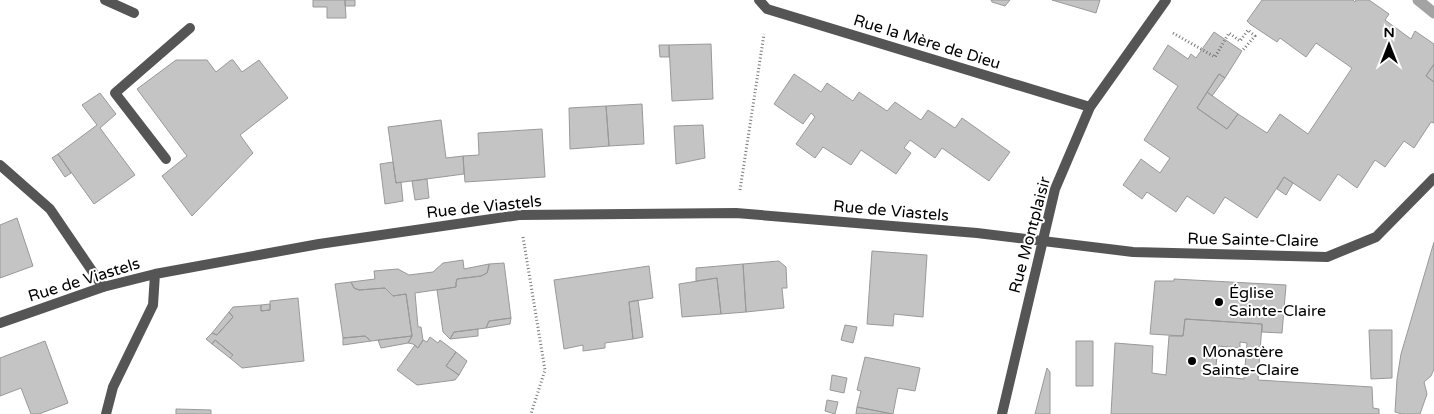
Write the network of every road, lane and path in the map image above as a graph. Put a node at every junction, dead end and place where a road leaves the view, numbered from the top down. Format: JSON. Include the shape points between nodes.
{"nodes":[{"id":1,"x":105,"y":0,"type":"edge"},
{"id":2,"x":759,"y":0,"type":"edge"},
{"id":3,"x":1166,"y":0,"type":"edge"},
{"id":4,"x":767,"y":10,"type":"junction"},
{"id":5,"x":134,"y":13,"type":"dead end"},
{"id":6,"x":1151,"y":20,"type":"junction"},
{"id":7,"x":190,"y":28,"type":"dead end"},
{"id":8,"x":1242,"y":52,"type":"dead end"},
{"id":9,"x":1090,"y":107,"type":"junction"},
{"id":10,"x":166,"y":159,"type":"dead end"},
{"id":11,"x":0,"y":165,"type":"edge"},
{"id":12,"x":1434,"y":178,"type":"edge"},
{"id":13,"x":736,"y":213,"type":"junction"},
{"id":14,"x":519,"y":215,"type":"junction"},
{"id":15,"x":1042,"y":242,"type":"junction"},
{"id":16,"x":155,"y":274,"type":"junction"},
{"id":17,"x":103,"y":286,"type":"junction"},
{"id":18,"x":0,"y":323,"type":"edge"},
{"id":19,"x":106,"y":414,"type":"edge"},
{"id":20,"x":531,"y":414,"type":"edge"},
{"id":21,"x":1002,"y":414,"type":"edge"}],
"edges":[{"from":1,"to":5,"type":"street"},
{"from":2,"to":4,"type":"street"},
{"from":3,"to":6,"type":"street","name":"Rue Montplaisir"},
{"from":4,"to":9,"type":"street","name":"Rue la Mère de Dieu"},
{"from":4,"to":13,"type":"path"},
{"from":6,"to":8,"type":"path","via":[[1215,58],[1229,34],[1240,41],[1248,30],[1255,36]]},
{"from":6,"to":9,"type":"street","name":"Rue Montplaisir"},
{"from":7,"to":10,"type":"street","via":[[115,93]]},
{"from":9,"to":15,"type":"street","name":"Rue Montplaisir","via":[[1055,189]]},
{"from":11,"to":17,"type":"street","via":[[50,209]]},
{"from":12,"to":15,"type":"street","name":"Rue Sainte-Claire","via":[[1376,237],[1327,256],[1133,252]]},
{"from":13,"to":14,"type":"street","name":"Rue de Viastels"},
{"from":13,"to":15,"type":"street","name":"Rue de Viastels","via":[[977,233]]},
{"from":14,"to":16,"type":"street","name":"Rue de Viastels","via":[[320,244]]},
{"from":14,"to":20,"type":"path","via":[[545,370]]},
{"from":15,"to":21,"type":"street","name":"Rue Montplaisir"},
{"from":16,"to":17,"type":"street","name":"Rue de Viastels"},
{"from":16,"to":19,"type":"street","via":[[153,305],[113,387]]},
{"from":17,"to":18,"type":"street","name":"Rue de Viastels"}]}
